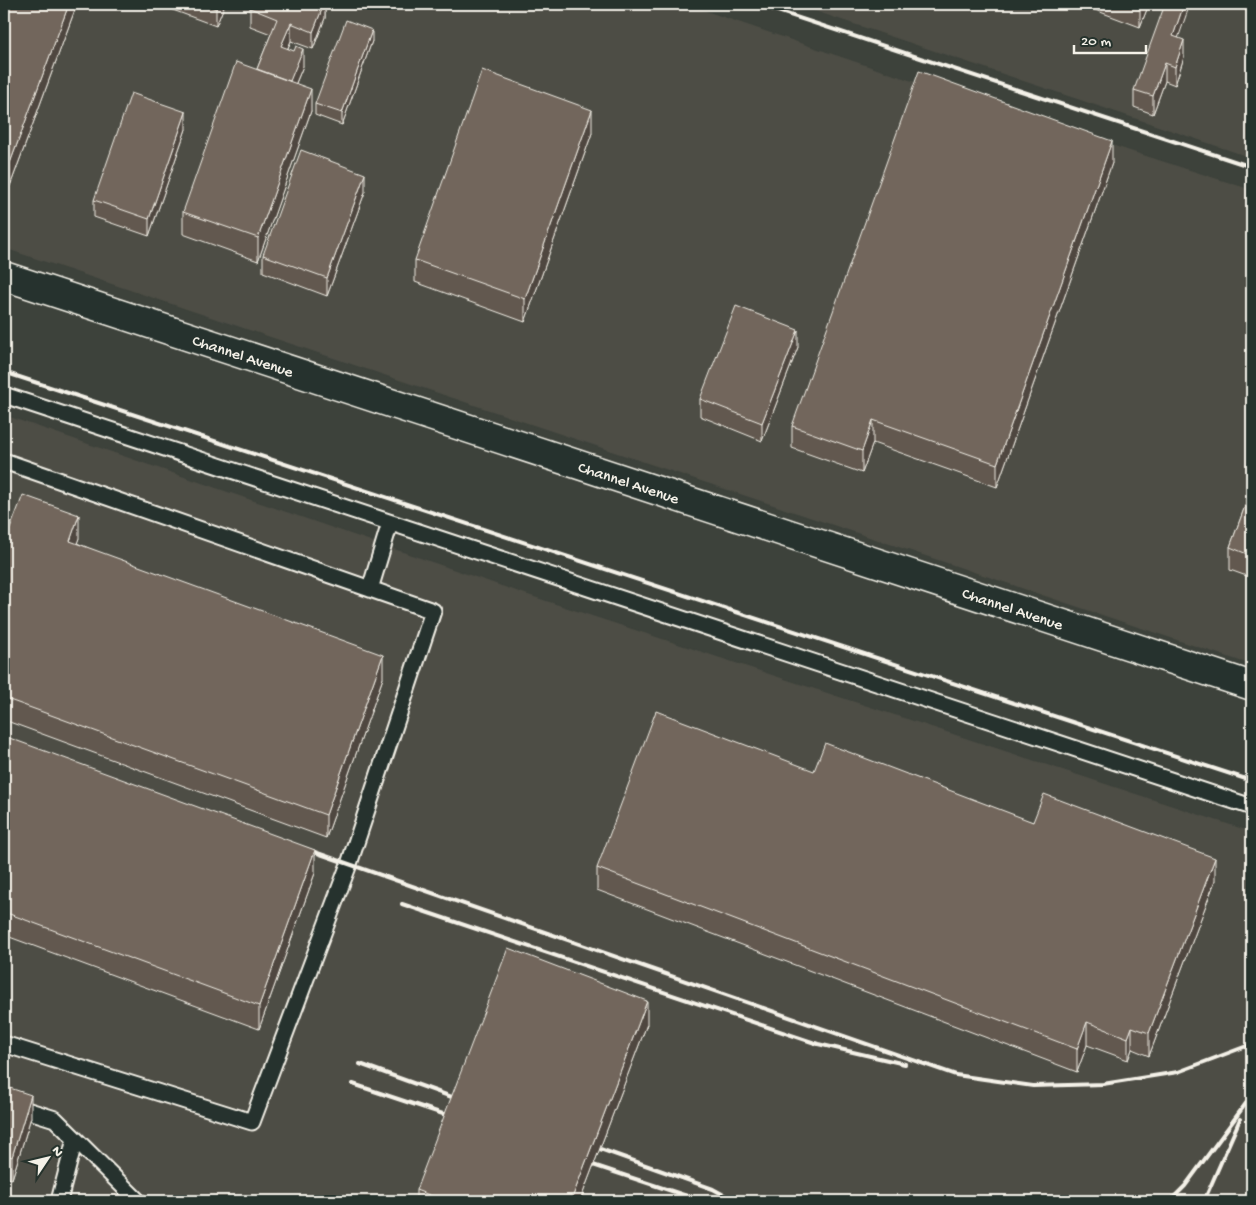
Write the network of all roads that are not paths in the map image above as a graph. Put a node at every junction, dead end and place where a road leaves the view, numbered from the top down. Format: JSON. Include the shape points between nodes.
{"nodes":[{"id":1,"x":4,"y":276,"type":"edge"},
{"id":2,"x":4,"y":395,"type":"edge"},
{"id":3,"x":4,"y":461,"type":"edge"},
{"id":4,"x":390,"y":523,"type":"junction"},
{"id":5,"x":370,"y":589,"type":"junction"},
{"id":6,"x":1252,"y":686,"type":"edge"},
{"id":7,"x":1252,"y":807,"type":"edge"},
{"id":8,"x":4,"y":1044,"type":"edge"},
{"id":9,"x":4,"y":1103,"type":"edge"},
{"id":10,"x":75,"y":1139,"type":"junction"},
{"id":11,"x":59,"y":1201,"type":"edge"},
{"id":12,"x":138,"y":1201,"type":"edge"}],
"edges":[{"from":1,"to":6,"type":"street","name":"Channel Avenue"},
{"from":2,"to":4,"type":"lane"},
{"from":3,"to":5,"type":"lane"},
{"from":4,"to":5,"type":"lane"},
{"from":4,"to":7,"type":"lane"},
{"from":5,"to":8,"type":"lane","via":[[433,611],[348,864],[252,1122]]},
{"from":9,"to":10,"type":"lane","via":[[54,1119]]},
{"from":10,"to":11,"type":"lane"},
{"from":10,"to":12,"type":"lane"}]}
